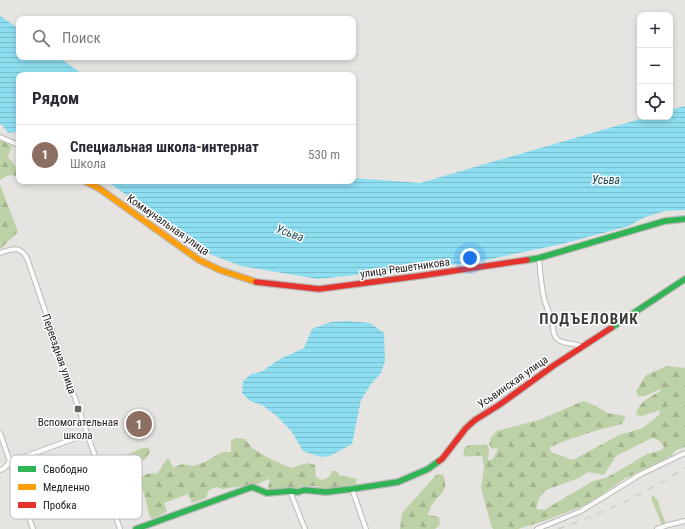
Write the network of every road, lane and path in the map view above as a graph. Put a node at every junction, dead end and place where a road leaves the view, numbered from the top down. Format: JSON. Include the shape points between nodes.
{"nodes":[{"id":1,"x":0,"y":137,"type":"edge"},
{"id":2,"x":16,"y":144,"type":"edge"},
{"id":3,"x":91,"y":184,"type":"edge"},
{"id":4,"x":685,"y":219,"type":"edge"},
{"id":5,"x":0,"y":253,"type":"edge"},
{"id":6,"x":539,"y":258,"type":"junction"},
{"id":7,"x":220,"y":270,"type":"joint"},
{"id":8,"x":685,"y":279,"type":"edge"},
{"id":9,"x":582,"y":348,"type":"junction"},
{"id":10,"x":0,"y":433,"type":"edge"},
{"id":11,"x":86,"y":434,"type":"junction"},
{"id":12,"x":685,"y":453,"type":"edge"},
{"id":13,"x":29,"y":455,"type":"edge"},
{"id":14,"x":94,"y":455,"type":"edge"},
{"id":15,"x":10,"y":462,"type":"joint"},
{"id":16,"x":0,"y":470,"type":"edge"},
{"id":17,"x":352,"y":489,"type":"junction"},
{"id":18,"x":290,"y":491,"type":"junction"},
{"id":19,"x":30,"y":519,"type":"edge"},
{"id":20,"x":116,"y":519,"type":"edge"},
{"id":21,"x":685,"y":521,"type":"edge"},
{"id":22,"x":33,"y":529,"type":"edge"},
{"id":23,"x":120,"y":529,"type":"edge"},
{"id":24,"x":136,"y":529,"type":"edge"},
{"id":25,"x":305,"y":529,"type":"edge"},
{"id":26,"x":366,"y":529,"type":"edge"},
{"id":27,"x":537,"y":529,"type":"edge"},
{"id":28,"x":657,"y":529,"type":"edge"}],
"edges":[{"from":1,"to":2,"type":"street"},
{"from":3,"to":7,"type":"street","name":"Коммунальная улица","via":[[199,260]]},
{"from":4,"to":6,"type":"street","name":"улица Решетникова","via":[[665,221]]},
{"from":5,"to":11,"type":"street","name":"Переездная улица","via":[[12,249],[19,250],[24,252],[27,258]]},
{"from":6,"to":7,"type":"street","name":"улица Решетникова","via":[[319,289],[255,282]]},
{"from":6,"to":9,"type":"street","via":[[544,297],[553,333],[562,342],[576,344]]},
{"from":8,"to":9,"type":"street","name":"Усьвинская улица"},
{"from":9,"to":17,"type":"street","name":"Усьвинская улица","via":[[475,420],[442,459],[428,469],[398,482]]},
{"from":10,"to":15,"type":"street"},
{"from":11,"to":13,"type":"street"},
{"from":11,"to":14,"type":"street","name":"Переездная улица"},
{"from":12,"to":27,"type":"street","via":[[641,474],[581,511]]},
{"from":15,"to":16,"type":"street"},
{"from":17,"to":18,"type":"street","name":"Усьвинская улица","via":[[326,492]]},
{"from":17,"to":26,"type":"street"},
{"from":18,"to":24,"type":"street","name":"Усьвинская улица","via":[[267,493],[252,487]]},
{"from":18,"to":25,"type":"street"},
{"from":19,"to":22,"type":"street"},
{"from":20,"to":23,"type":"street","name":"Переездная улица"},
{"from":21,"to":28,"type":"street"}]}
